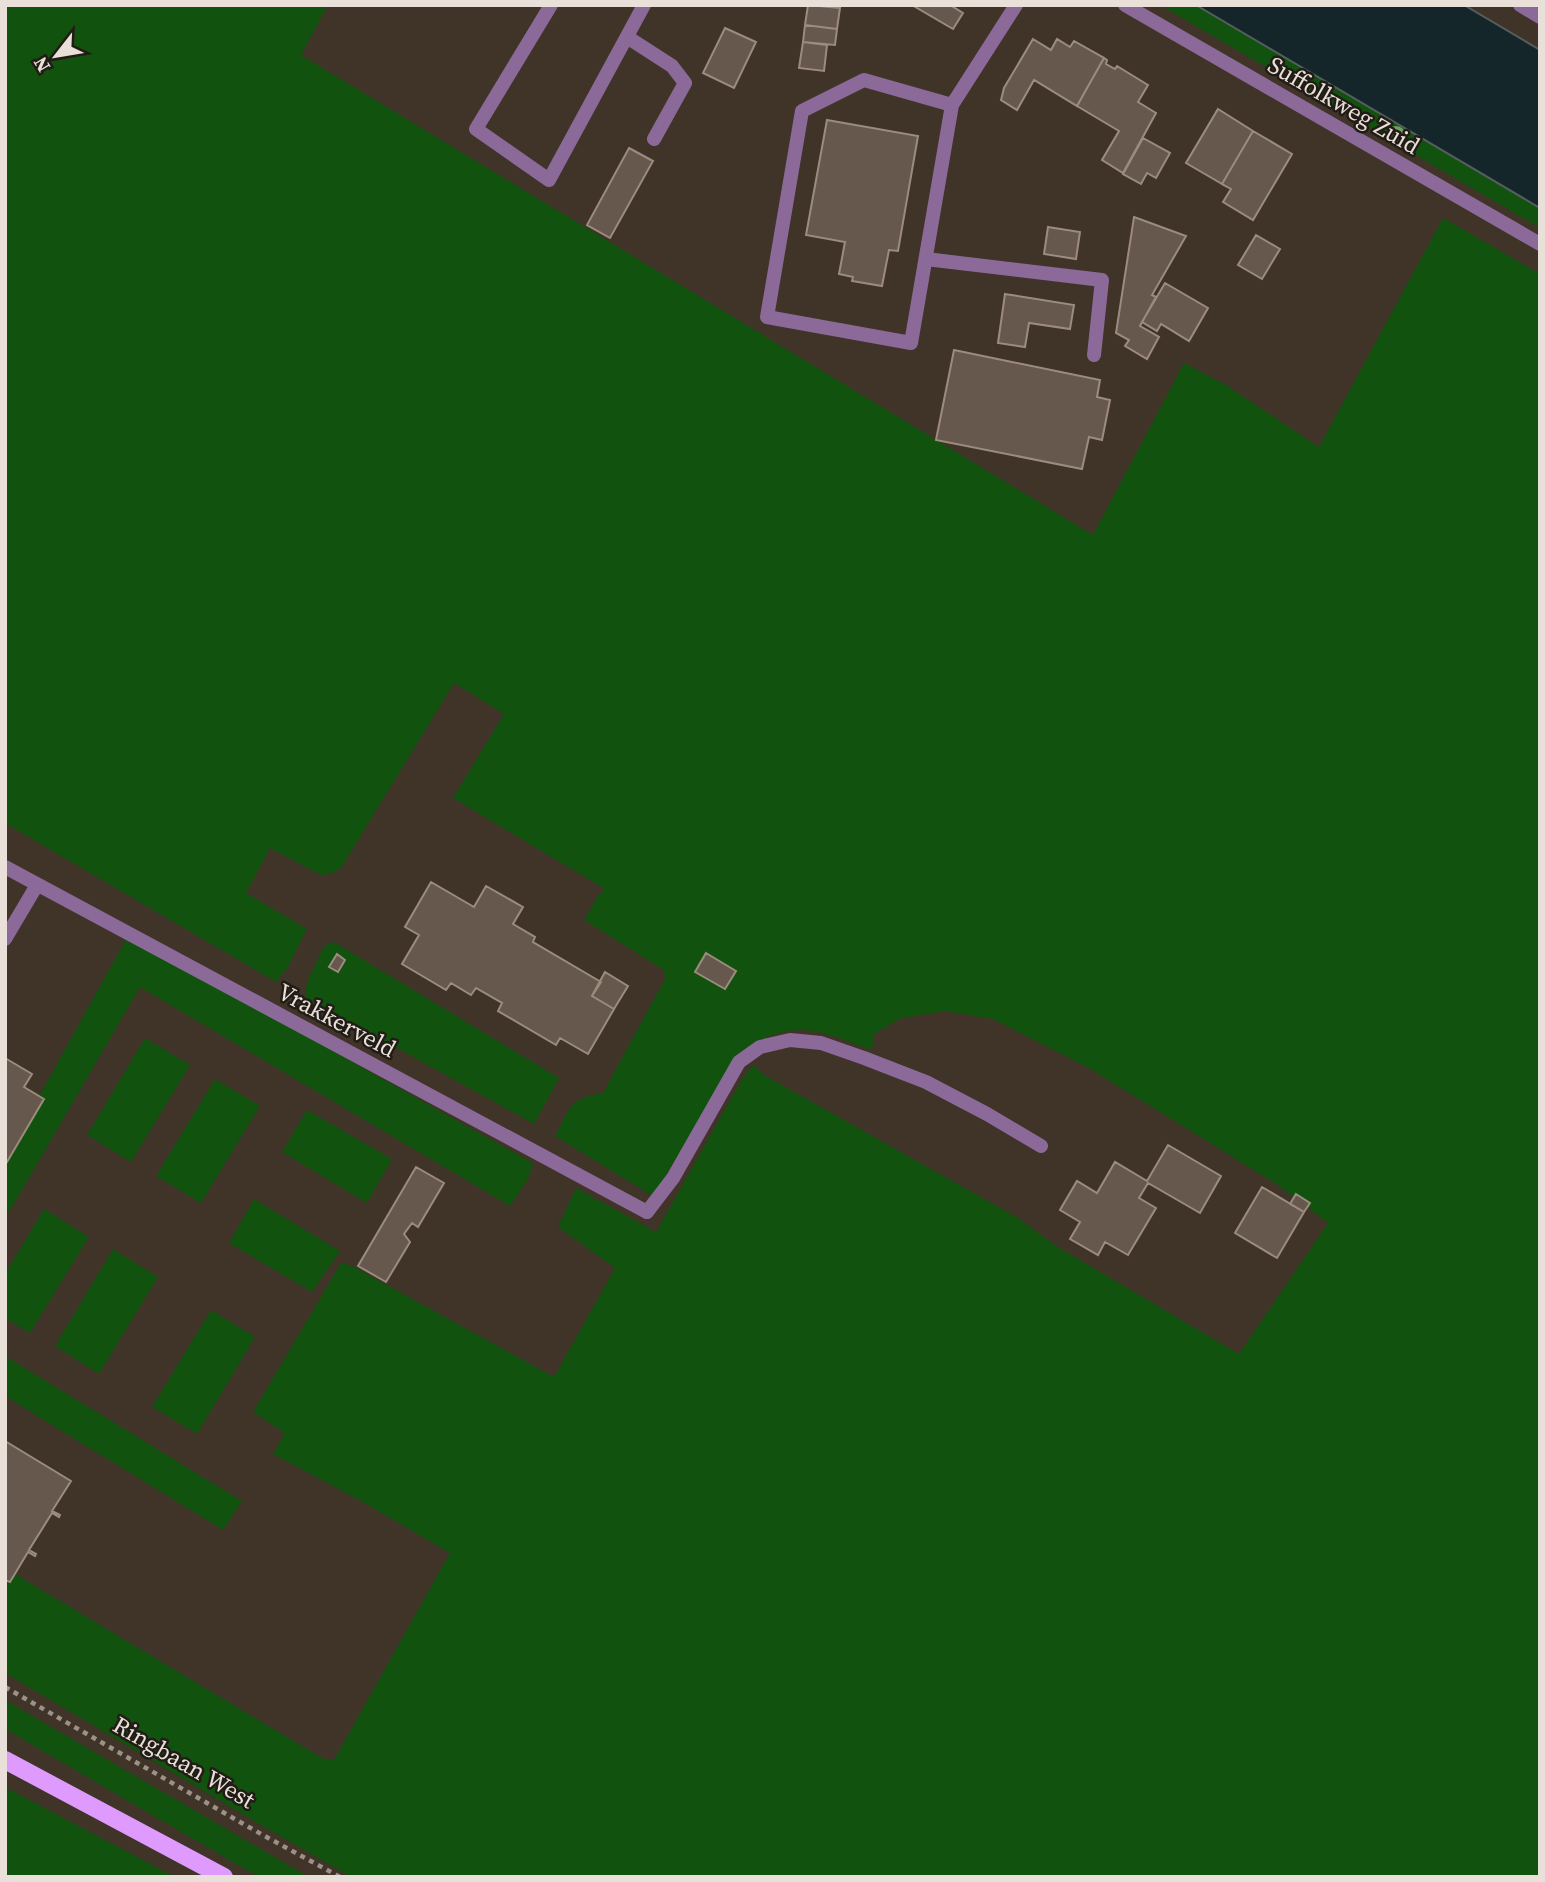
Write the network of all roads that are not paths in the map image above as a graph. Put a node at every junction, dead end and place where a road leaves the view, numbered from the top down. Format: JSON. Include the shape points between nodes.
{"nodes":[{"id":1,"x":551,"y":5,"type":"edge"},
{"id":2,"x":644,"y":5,"type":"edge"},
{"id":3,"x":1016,"y":5,"type":"edge"},
{"id":4,"x":1125,"y":5,"type":"edge"},
{"id":5,"x":1520,"y":5,"type":"edge"},
{"id":6,"x":1540,"y":17,"type":"edge"},
{"id":7,"x":626,"y":37,"type":"junction"},
{"id":8,"x":952,"y":105,"type":"junction"},
{"id":9,"x":654,"y":139,"type":"dead end"},
{"id":10,"x":1540,"y":244,"type":"edge"},
{"id":11,"x":926,"y":259,"type":"junction"},
{"id":12,"x":1094,"y":355,"type":"dead end"},
{"id":13,"x":5,"y":867,"type":"edge"},
{"id":14,"x":37,"y":885,"type":"junction"},
{"id":15,"x":5,"y":939,"type":"edge"},
{"id":16,"x":1041,"y":1146,"type":"dead end"},
{"id":17,"x":5,"y":1760,"type":"edge"},
{"id":18,"x":224,"y":1877,"type":"edge"}],
"edges":[{"from":1,"to":7,"type":"street","via":[[476,129],[549,180]]},
{"from":2,"to":7,"type":"street"},
{"from":3,"to":8,"type":"street"},
{"from":4,"to":10,"type":"street","name":"Suffolkweg Zuid"},
{"from":5,"to":6,"type":"street"},
{"from":7,"to":9,"type":"street","via":[[672,66],[685,83]]},
{"from":8,"to":11,"type":"street"},
{"from":8,"to":11,"type":"street","via":[[864,79],[802,111],[767,317],[911,343]]},
{"from":11,"to":12,"type":"street","via":[[1102,280]]},
{"from":13,"to":14,"type":"street","name":"Vrakkerveld"},
{"from":14,"to":15,"type":"street"},
{"from":14,"to":16,"type":"street","name":"Vrakkerveld","via":[[647,1212],[673,1178],[739,1062],[760,1047],[790,1040],[821,1043],[926,1082]]},
{"from":17,"to":18,"type":"main road"}]}
